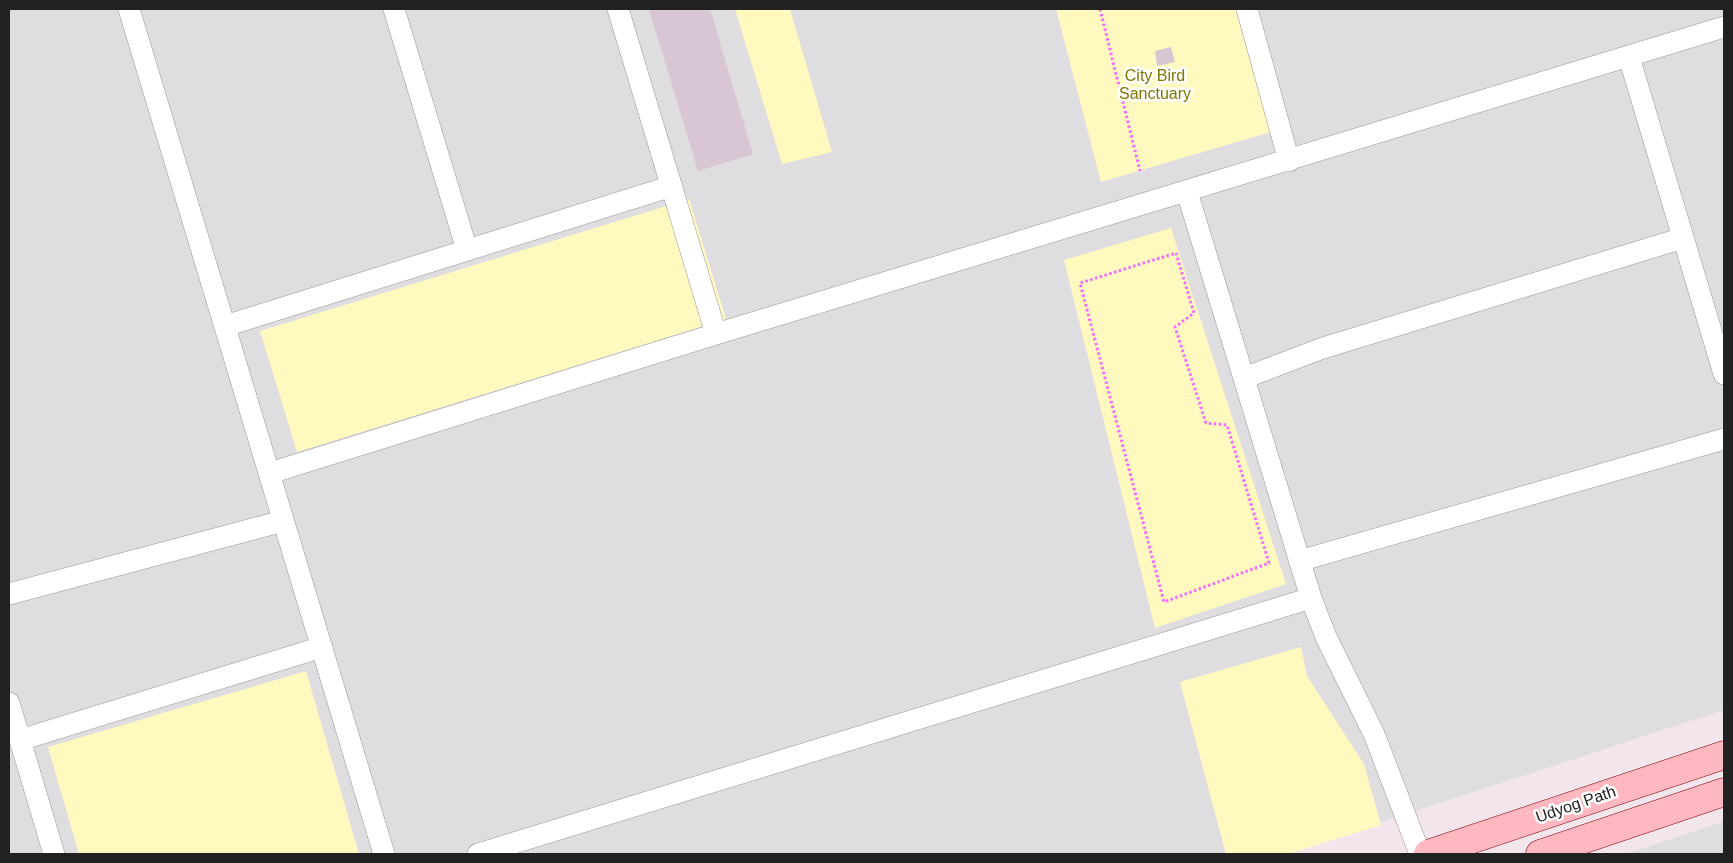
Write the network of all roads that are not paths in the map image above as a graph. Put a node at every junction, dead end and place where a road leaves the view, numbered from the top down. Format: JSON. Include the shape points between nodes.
{"nodes":[{"id":1,"x":130,"y":9,"type":"edge"},
{"id":2,"x":394,"y":9,"type":"edge"},
{"id":3,"x":618,"y":9,"type":"edge"},
{"id":4,"x":1247,"y":9,"type":"edge"},
{"id":5,"x":1724,"y":27,"type":"edge"},
{"id":6,"x":1629,"y":56,"type":"junction"},
{"id":7,"x":1289,"y":161,"type":"junction"},
{"id":8,"x":672,"y":186,"type":"junction"},
{"id":9,"x":1187,"y":192,"type":"junction"},
{"id":10,"x":1683,"y":238,"type":"junction"},
{"id":11,"x":467,"y":250,"type":"junction"},
{"id":12,"x":225,"y":326,"type":"junction"},
{"id":13,"x":716,"y":334,"type":"junction"},
{"id":14,"x":1724,"y":374,"type":"edge"},
{"id":15,"x":1244,"y":378,"type":"junction"},
{"id":16,"x":1724,"y":439,"type":"edge"},
{"id":17,"x":270,"y":473,"type":"junction"},
{"id":18,"x":283,"y":521,"type":"junction"},
{"id":19,"x":1299,"y":561,"type":"junction"},
{"id":20,"x":9,"y":594,"type":"edge"},
{"id":21,"x":1311,"y":598,"type":"junction"},
{"id":22,"x":322,"y":647,"type":"junction"},
{"id":23,"x":9,"y":703,"type":"edge"},
{"id":24,"x":20,"y":740,"type":"junction"},
{"id":25,"x":1724,"y":755,"type":"edge"},
{"id":26,"x":1724,"y":792,"type":"edge"},
{"id":27,"x":54,"y":854,"type":"edge"},
{"id":28,"x":384,"y":854,"type":"edge"},
{"id":29,"x":478,"y":854,"type":"edge"},
{"id":30,"x":1420,"y":854,"type":"edge"},
{"id":31,"x":1428,"y":854,"type":"edge"},
{"id":32,"x":1540,"y":854,"type":"edge"}],
"edges":[{"from":1,"to":12,"type":"street"},
{"from":2,"to":11,"type":"street"},
{"from":3,"to":8,"type":"street"},
{"from":4,"to":7,"type":"street"},
{"from":5,"to":6,"type":"street"},
{"from":6,"to":7,"type":"street"},
{"from":6,"to":10,"type":"street"},
{"from":7,"to":9,"type":"street"},
{"from":8,"to":11,"type":"street"},
{"from":8,"to":13,"type":"street"},
{"from":9,"to":13,"type":"street"},
{"from":9,"to":15,"type":"street"},
{"from":10,"to":14,"type":"street"},
{"from":10,"to":15,"type":"street","via":[[1323,348]]},
{"from":11,"to":12,"type":"street"},
{"from":12,"to":17,"type":"street"},
{"from":13,"to":17,"type":"street"},
{"from":15,"to":19,"type":"street"},
{"from":16,"to":19,"type":"street"},
{"from":17,"to":18,"type":"street"},
{"from":18,"to":20,"type":"street"},
{"from":18,"to":22,"type":"street"},
{"from":19,"to":21,"type":"street"},
{"from":21,"to":29,"type":"street"},
{"from":21,"to":30,"type":"street","via":[[1326,637],[1374,734]]},
{"from":22,"to":24,"type":"street"},
{"from":22,"to":28,"type":"street"},
{"from":23,"to":24,"type":"street"},
{"from":24,"to":27,"type":"street"},
{"from":25,"to":31,"type":"main road","name":"Udyog Path"},
{"from":26,"to":32,"type":"main road"}]}
